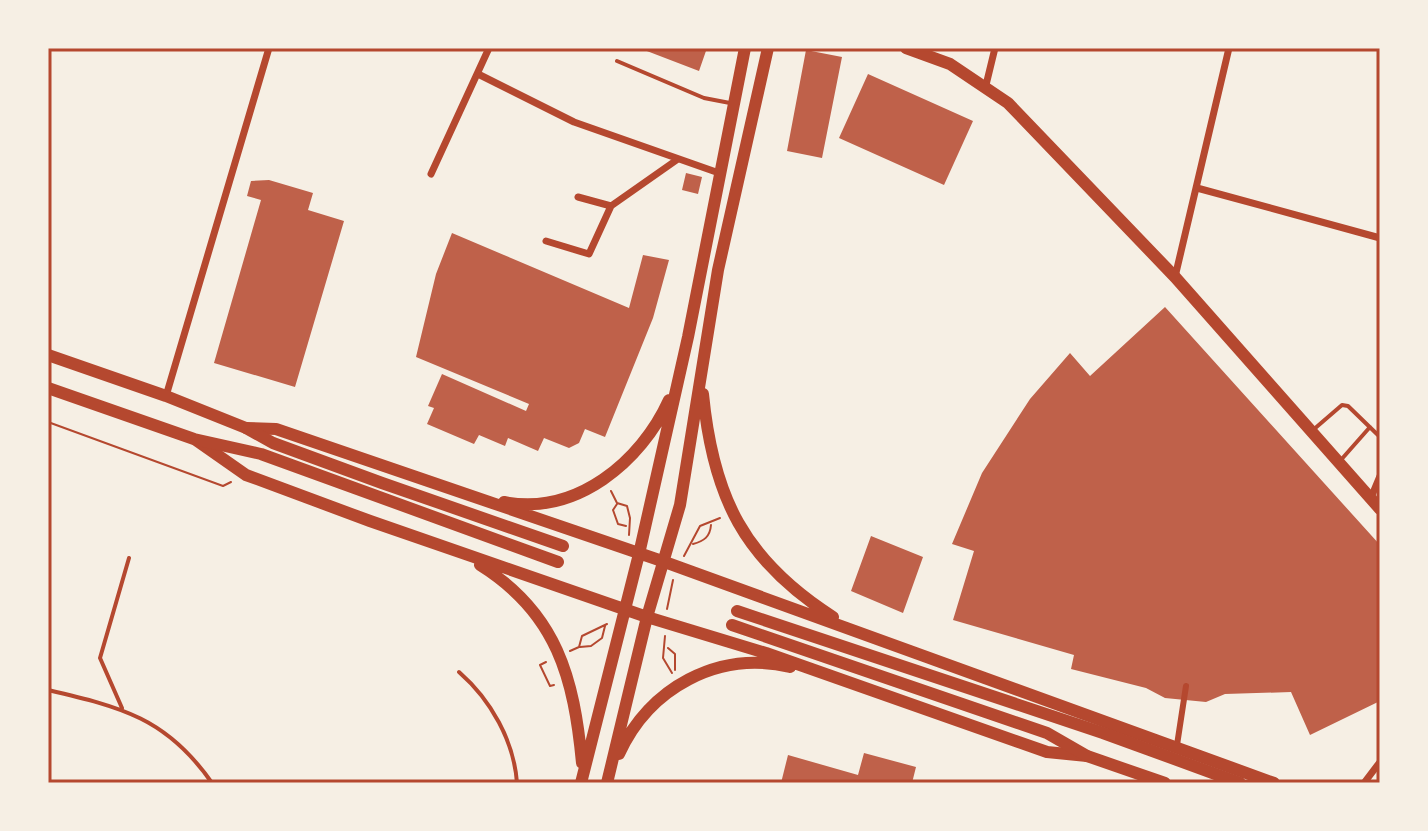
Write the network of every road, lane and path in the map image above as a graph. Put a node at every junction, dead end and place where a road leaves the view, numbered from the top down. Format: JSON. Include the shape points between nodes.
{"nodes":[{"id":1,"x":269,"y":48,"type":"edge"},
{"id":2,"x":489,"y":48,"type":"edge"},
{"id":3,"x":745,"y":48,"type":"edge"},
{"id":4,"x":768,"y":48,"type":"edge"},
{"id":5,"x":906,"y":48,"type":"edge"},
{"id":6,"x":995,"y":48,"type":"edge"},
{"id":7,"x":1229,"y":48,"type":"edge"},
{"id":8,"x":617,"y":61,"type":"dead end"},
{"id":9,"x":478,"y":74,"type":"junction"},
{"id":10,"x":986,"y":85,"type":"junction"},
{"id":11,"x":732,"y":104,"type":"junction"},
{"id":12,"x":678,"y":159,"type":"junction"},
{"id":13,"x":719,"y":173,"type":"junction"},
{"id":14,"x":431,"y":174,"type":"dead end"},
{"id":15,"x":1197,"y":188,"type":"junction"},
{"id":16,"x":578,"y":197,"type":"dead end"},
{"id":17,"x":611,"y":206,"type":"junction"},
{"id":18,"x":1380,"y":238,"type":"edge"},
{"id":19,"x":546,"y":241,"type":"dead end"},
{"id":20,"x":1175,"y":277,"type":"junction"},
{"id":21,"x":48,"y":355,"type":"edge"},
{"id":22,"x":702,"y":374,"type":"junction"},
{"id":23,"x":678,"y":378,"type":"junction"},
{"id":24,"x":48,"y":388,"type":"edge"},
{"id":25,"x":166,"y":396,"type":"junction"},
{"id":26,"x":48,"y":422,"type":"edge"},
{"id":27,"x":1370,"y":427,"type":"junction"},
{"id":28,"x":246,"y":428,"type":"junction"},
{"id":29,"x":1312,"y":431,"type":"junction"},
{"id":30,"x":1380,"y":437,"type":"edge"},
{"id":31,"x":194,"y":439,"type":"junction"},
{"id":32,"x":1339,"y":463,"type":"junction"},
{"id":33,"x":246,"y":475,"type":"junction"},
{"id":34,"x":1380,"y":479,"type":"edge"},
{"id":35,"x":606,"y":483,"type":"dead end"},
{"id":36,"x":467,"y":495,"type":"junction"},
{"id":37,"x":617,"y":503,"type":"junction"},
{"id":38,"x":1375,"y":504,"type":"edge"},
{"id":39,"x":722,"y":517,"type":"dead end"},
{"id":40,"x":711,"y":523,"type":"junction"},
{"id":41,"x":627,"y":527,"type":"junction"},
{"id":42,"x":629,"y":537,"type":"dead end"},
{"id":43,"x":692,"y":545,"type":"junction"},
{"id":44,"x":563,"y":546,"type":"dead end"},
{"id":45,"x":461,"y":552,"type":"junction"},
{"id":46,"x":639,"y":554,"type":"junction"},
{"id":47,"x":129,"y":558,"type":"dead end"},
{"id":48,"x":683,"y":558,"type":"dead end"},
{"id":49,"x":662,"y":561,"type":"junction"},
{"id":50,"x":558,"y":562,"type":"dead end"},
{"id":51,"x":674,"y":578,"type":"dead end"},
{"id":52,"x":737,"y":611,"type":"dead end"},
{"id":53,"x":618,"y":612,"type":"junction"},
{"id":54,"x":666,"y":614,"type":"dead end"},
{"id":55,"x":647,"y":617,"type":"junction"},
{"id":56,"x":732,"y":625,"type":"dead end"},
{"id":57,"x":605,"y":626,"type":"junction"},
{"id":58,"x":853,"y":629,"type":"junction"},
{"id":59,"x":665,"y":631,"type":"dead end"},
{"id":60,"x":579,"y":647,"type":"junction"},
{"id":61,"x":667,"y":647,"type":"junction"},
{"id":62,"x":566,"y":653,"type":"dead end"},
{"id":63,"x":553,"y":659,"type":"dead end"},
{"id":64,"x":459,"y":672,"type":"dead end"},
{"id":65,"x":836,"y":678,"type":"junction"},
{"id":66,"x":571,"y":681,"type":"junction"},
{"id":67,"x":1186,"y":686,"type":"dead end"},
{"id":68,"x":48,"y":690,"type":"edge"},
{"id":69,"x":122,"y":708,"type":"junction"},
{"id":70,"x":1177,"y":745,"type":"junction"},
{"id":71,"x":1087,"y":756,"type":"junction"},
{"id":72,"x":1380,"y":762,"type":"edge"},
{"id":73,"x":582,"y":779,"type":"edge"},
{"id":74,"x":607,"y":781,"type":"edge"},
{"id":75,"x":1161,"y":782,"type":"edge"},
{"id":76,"x":212,"y":783,"type":"edge"},
{"id":77,"x":517,"y":783,"type":"edge"},
{"id":78,"x":1240,"y":783,"type":"edge"},
{"id":79,"x":1274,"y":783,"type":"edge"},
{"id":80,"x":1364,"y":783,"type":"edge"}],
"edges":[{"from":1,"to":25,"type":"street"},
{"from":2,"to":9,"type":"street"},
{"from":3,"to":11,"type":"main road"},
{"from":4,"to":22,"type":"main road","via":[[718,270]]},
{"from":5,"to":10,"type":"main road"},
{"from":6,"to":10,"type":"street"},
{"from":7,"to":15,"type":"street"},
{"from":8,"to":11,"type":"lane","via":[[704,98]]},
{"from":9,"to":12,"type":"street","via":[[574,122]]},
{"from":9,"to":14,"type":"street"},
{"from":10,"to":20,"type":"main road"},
{"from":11,"to":13,"type":"main road"},
{"from":12,"to":13,"type":"street"},
{"from":12,"to":17,"type":"street"},
{"from":13,"to":23,"type":"main road"},
{"from":15,"to":18,"type":"street"},
{"from":15,"to":20,"type":"street"},
{"from":16,"to":17,"type":"street"},
{"from":17,"to":19,"type":"street","via":[[592,252],[586,255]]},
{"from":20,"to":29,"type":"main road"},
{"from":21,"to":25,"type":"main road"},
{"from":22,"to":49,"type":"main road","via":[[680,505]]},
{"from":22,"to":58,"type":"main road","via":[[713,464],[733,518],[771,566]]},
{"from":23,"to":36,"type":"main road","via":[[651,433],[611,476],[544,503],[513,504]]},
{"from":23,"to":46,"type":"main road"},
{"from":24,"to":31,"type":"main road"},
{"from":25,"to":28,"type":"main road"},
{"from":26,"to":33,"type":"path","via":[[223,486]]},
{"from":27,"to":29,"type":"lane","via":[[1342,405]]},
{"from":27,"to":30,"type":"lane"},
{"from":27,"to":32,"type":"lane"},
{"from":28,"to":36,"type":"main road","via":[[276,429]]},
{"from":28,"to":44,"type":"main road","via":[[313,458]]},
{"from":29,"to":32,"type":"main road"},
{"from":31,"to":33,"type":"main road"},
{"from":31,"to":50,"type":"main road","via":[[261,454]]},
{"from":32,"to":38,"type":"main road"},
{"from":33,"to":45,"type":"main road"},
{"from":34,"to":38,"type":"street"},
{"from":35,"to":37,"type":"path"},
{"from":36,"to":46,"type":"main road"},
{"from":37,"to":41,"type":"path","via":[[627,506]]},
{"from":37,"to":41,"type":"path","via":[[613,510],[618,524]]},
{"from":39,"to":40,"type":"path"},
{"from":40,"to":43,"type":"path","via":[[703,542]]},
{"from":40,"to":43,"type":"path","via":[[692,535]]},
{"from":41,"to":42,"type":"path"},
{"from":43,"to":48,"type":"path"},
{"from":45,"to":53,"type":"main road"},
{"from":45,"to":66,"type":"main road","via":[[527,602],[551,636]]},
{"from":46,"to":49,"type":"main road"},
{"from":46,"to":53,"type":"main road"},
{"from":47,"to":69,"type":"lane","via":[[100,658]]},
{"from":49,"to":55,"type":"main road"},
{"from":49,"to":58,"type":"main road"},
{"from":51,"to":54,"type":"path"},
{"from":52,"to":78,"type":"main road"},
{"from":53,"to":55,"type":"main road"},
{"from":53,"to":57,"type":"path"},
{"from":53,"to":73,"type":"main road"},
{"from":55,"to":65,"type":"main road"},
{"from":55,"to":74,"type":"main road"},
{"from":56,"to":71,"type":"main road","via":[[1047,733]]},
{"from":57,"to":60,"type":"path","via":[[582,636]]},
{"from":57,"to":60,"type":"path","via":[[602,638]]},
{"from":58,"to":70,"type":"main road"},
{"from":59,"to":61,"type":"path"},
{"from":60,"to":62,"type":"path"},
{"from":61,"to":61,"type":"path","via":[[665,667],[674,675],[675,654]]},
{"from":63,"to":66,"type":"path","via":[[540,665],[550,686]]},
{"from":64,"to":77,"type":"lane","via":[[482,696],[508,740]]},
{"from":65,"to":71,"type":"main road","via":[[1047,752]]},
{"from":65,"to":74,"type":"main road","via":[[780,665],[744,664],[679,683],[648,707],[626,738]]},
{"from":66,"to":73,"type":"main road"},
{"from":67,"to":70,"type":"street"},
{"from":68,"to":69,"type":"lane"},
{"from":69,"to":76,"type":"lane","via":[[161,728]]},
{"from":70,"to":79,"type":"main road"},
{"from":71,"to":75,"type":"main road"},
{"from":72,"to":80,"type":"street"}]}
